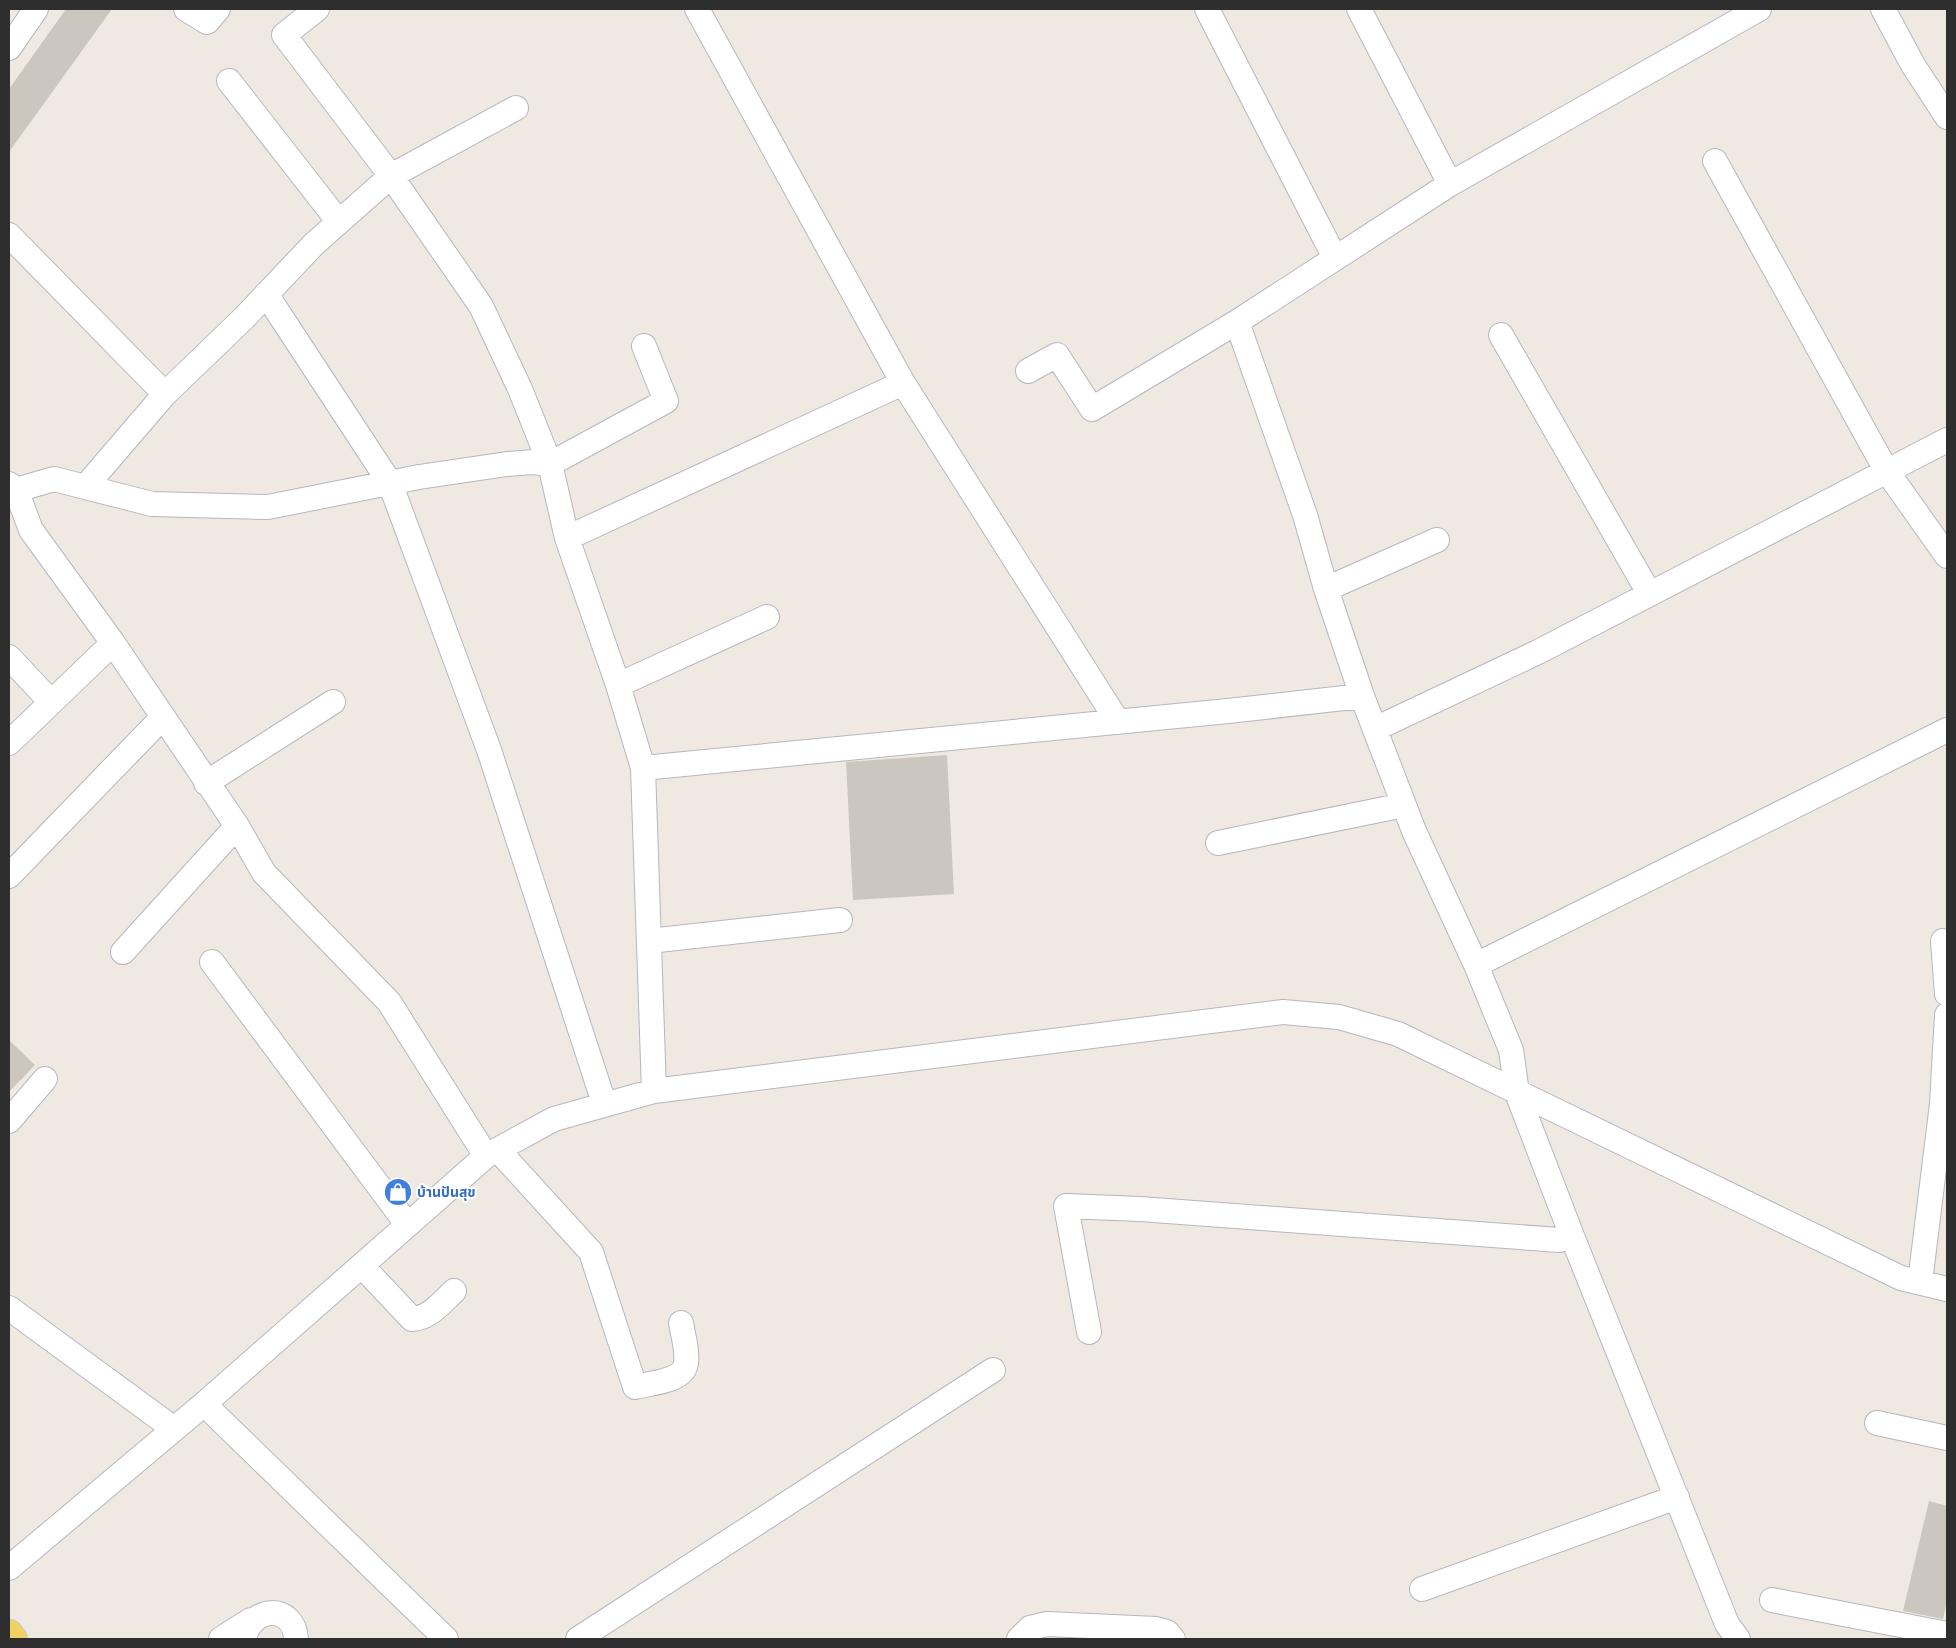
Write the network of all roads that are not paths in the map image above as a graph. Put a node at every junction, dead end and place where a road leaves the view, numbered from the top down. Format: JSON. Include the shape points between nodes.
{"nodes":[{"id":1,"x":36,"y":9,"type":"edge"},
{"id":2,"x":186,"y":9,"type":"edge"},
{"id":3,"x":218,"y":9,"type":"edge"},
{"id":4,"x":317,"y":9,"type":"edge"},
{"id":5,"x":697,"y":9,"type":"edge"},
{"id":6,"x":1207,"y":9,"type":"edge"},
{"id":7,"x":1359,"y":9,"type":"edge"},
{"id":8,"x":1759,"y":9,"type":"edge"},
{"id":9,"x":1883,"y":9,"type":"edge"},
{"id":10,"x":9,"y":48,"type":"edge"},
{"id":11,"x":229,"y":81,"type":"dead end"},
{"id":12,"x":516,"y":108,"type":"dead end"},
{"id":13,"x":1947,"y":117,"type":"edge"},
{"id":14,"x":1715,"y":161,"type":"dead end"},
{"id":15,"x":391,"y":176,"type":"junction"},
{"id":16,"x":1450,"y":184,"type":"junction"},
{"id":17,"x":339,"y":222,"type":"junction"},
{"id":18,"x":9,"y":236,"type":"edge"},
{"id":19,"x":1335,"y":258,"type":"junction"},
{"id":20,"x":266,"y":294,"type":"junction"},
{"id":21,"x":1237,"y":322,"type":"junction"},
{"id":22,"x":1502,"y":336,"type":"dead end"},
{"id":23,"x":644,"y":346,"type":"dead end"},
{"id":24,"x":1028,"y":372,"type":"dead end"},
{"id":25,"x":903,"y":383,"type":"junction"},
{"id":26,"x":164,"y":394,"type":"junction"},
{"id":27,"x":1947,"y":440,"type":"edge"},
{"id":28,"x":550,"y":464,"type":"junction"},
{"id":29,"x":1886,"y":470,"type":"junction"},
{"id":30,"x":390,"y":483,"type":"junction"},
{"id":31,"x":85,"y":487,"type":"junction"},
{"id":32,"x":11,"y":490,"type":"edge"},
{"id":33,"x":567,"y":538,"type":"junction"},
{"id":34,"x":1437,"y":540,"type":"dead end"},
{"id":35,"x":1947,"y":556,"type":"edge"},
{"id":36,"x":1326,"y":589,"type":"junction"},
{"id":37,"x":1649,"y":593,"type":"junction"},
{"id":38,"x":767,"y":616,"type":"dead end"},
{"id":39,"x":113,"y":643,"type":"junction"},
{"id":40,"x":9,"y":657,"type":"edge"},
{"id":41,"x":618,"y":685,"type":"junction"},
{"id":42,"x":1362,"y":696,"type":"junction"},
{"id":43,"x":51,"y":702,"type":"junction"},
{"id":44,"x":333,"y":702,"type":"dead end"},
{"id":45,"x":162,"y":718,"type":"junction"},
{"id":46,"x":1118,"y":722,"type":"junction"},
{"id":47,"x":1374,"y":730,"type":"junction"},
{"id":48,"x":1947,"y":730,"type":"edge"},
{"id":49,"x":9,"y":743,"type":"edge"},
{"id":50,"x":643,"y":768,"type":"junction"},
{"id":51,"x":206,"y":783,"type":"junction"},
{"id":52,"x":1404,"y":805,"type":"junction"},
{"id":53,"x":237,"y":826,"type":"junction"},
{"id":54,"x":1218,"y":843,"type":"dead end"},
{"id":55,"x":9,"y":876,"type":"edge"},
{"id":56,"x":840,"y":920,"type":"dead end"},
{"id":57,"x":649,"y":941,"type":"junction"},
{"id":58,"x":1943,"y":941,"type":"dead end"},
{"id":59,"x":123,"y":952,"type":"dead end"},
{"id":60,"x":212,"y":962,"type":"dead end"},
{"id":61,"x":1476,"y":965,"type":"junction"},
{"id":62,"x":1947,"y":994,"type":"edge"},
{"id":63,"x":1947,"y":1015,"type":"edge"},
{"id":64,"x":45,"y":1078,"type":"dead end"},
{"id":65,"x":654,"y":1091,"type":"junction"},
{"id":66,"x":1518,"y":1092,"type":"junction"},
{"id":67,"x":604,"y":1103,"type":"junction"},
{"id":68,"x":9,"y":1121,"type":"edge"},
{"id":69,"x":492,"y":1153,"type":"junction"},
{"id":70,"x":407,"y":1224,"type":"junction"},
{"id":71,"x":1572,"y":1236,"type":"junction"},
{"id":72,"x":362,"y":1266,"type":"junction"},
{"id":73,"x":1920,"y":1282,"type":"junction"},
{"id":74,"x":1947,"y":1289,"type":"edge"},
{"id":75,"x":454,"y":1291,"type":"dead end"},
{"id":76,"x":9,"y":1308,"type":"edge"},
{"id":77,"x":681,"y":1323,"type":"dead end"},
{"id":78,"x":1089,"y":1332,"type":"dead end"},
{"id":79,"x":993,"y":1370,"type":"dead end"},
{"id":80,"x":204,"y":1404,"type":"junction"},
{"id":81,"x":1876,"y":1423,"type":"dead end"},
{"id":82,"x":174,"y":1429,"type":"junction"},
{"id":83,"x":1947,"y":1438,"type":"edge"},
{"id":84,"x":1677,"y":1497,"type":"junction"},
{"id":85,"x":9,"y":1568,"type":"edge"},
{"id":86,"x":1422,"y":1589,"type":"dead end"},
{"id":87,"x":1772,"y":1600,"type":"dead end"},
{"id":88,"x":248,"y":1630,"type":"edge"},
{"id":89,"x":9,"y":1634,"type":"edge"},
{"id":90,"x":1947,"y":1634,"type":"edge"},
{"id":91,"x":13,"y":1639,"type":"edge"},
{"id":92,"x":221,"y":1639,"type":"edge"},
{"id":93,"x":296,"y":1639,"type":"edge"},
{"id":94,"x":446,"y":1639,"type":"edge"},
{"id":95,"x":578,"y":1639,"type":"edge"},
{"id":96,"x":1019,"y":1639,"type":"edge"},
{"id":97,"x":1173,"y":1639,"type":"edge"},
{"id":98,"x":1738,"y":1639,"type":"edge"}],
"edges":[{"from":1,"to":10,"type":"street"},
{"from":2,"to":3,"type":"street","via":[[207,22]]},
{"from":4,"to":15,"type":"street","via":[[284,35]]},
{"from":5,"to":25,"type":"street"},
{"from":6,"to":19,"type":"street"},
{"from":7,"to":16,"type":"street"},
{"from":8,"to":16,"type":"street"},
{"from":9,"to":13,"type":"street","via":[[1913,66]]},
{"from":11,"to":17,"type":"street"},
{"from":12,"to":15,"type":"street"},
{"from":14,"to":29,"type":"street"},
{"from":15,"to":17,"type":"street"},
{"from":15,"to":28,"type":"street","via":[[481,306]]},
{"from":16,"to":19,"type":"street"},
{"from":17,"to":20,"type":"street"},
{"from":18,"to":26,"type":"street"},
{"from":19,"to":21,"type":"street"},
{"from":20,"to":26,"type":"street"},
{"from":20,"to":30,"type":"street"},
{"from":21,"to":24,"type":"street","via":[[1092,409],[1057,355]]},
{"from":21,"to":36,"type":"street","via":[[1305,515]]},
{"from":22,"to":37,"type":"street"},
{"from":23,"to":28,"type":"street","via":[[666,401]]},
{"from":25,"to":33,"type":"street"},
{"from":25,"to":46,"type":"street"},
{"from":26,"to":31,"type":"street"},
{"from":27,"to":29,"type":"street"},
{"from":28,"to":30,"type":"street","via":[[507,464]]},
{"from":28,"to":33,"type":"street"},
{"from":29,"to":35,"type":"street"},
{"from":29,"to":37,"type":"street"},
{"from":30,"to":31,"type":"street","via":[[268,507],[152,504]]},
{"from":30,"to":67,"type":"street","via":[[489,750]]},
{"from":31,"to":32,"type":"street","via":[[54,479]]},
{"from":32,"to":39,"type":"street","via":[[31,530]]},
{"from":33,"to":41,"type":"street"},
{"from":34,"to":36,"type":"street"},
{"from":36,"to":42,"type":"street"},
{"from":37,"to":47,"type":"street","via":[[1538,652]]},
{"from":38,"to":41,"type":"street"},
{"from":39,"to":43,"type":"street"},
{"from":39,"to":45,"type":"street"},
{"from":40,"to":43,"type":"street"},
{"from":41,"to":50,"type":"street"},
{"from":42,"to":46,"type":"street"},
{"from":42,"to":47,"type":"street"},
{"from":43,"to":49,"type":"street"},
{"from":44,"to":51,"type":"street"},
{"from":45,"to":51,"type":"street"},
{"from":45,"to":55,"type":"street"},
{"from":46,"to":50,"type":"street"},
{"from":47,"to":52,"type":"street"},
{"from":48,"to":61,"type":"street"},
{"from":50,"to":57,"type":"street"},
{"from":51,"to":53,"type":"street"},
{"from":52,"to":54,"type":"street"},
{"from":52,"to":61,"type":"street"},
{"from":53,"to":59,"type":"street"},
{"from":53,"to":69,"type":"street","via":[[264,872],[389,1002]]},
{"from":56,"to":57,"type":"street"},
{"from":57,"to":65,"type":"street"},
{"from":58,"to":62,"type":"street"},
{"from":60,"to":70,"type":"street"},
{"from":61,"to":66,"type":"street","via":[[1511,1050]]},
{"from":63,"to":73,"type":"street","via":[[1942,1104]]},
{"from":64,"to":68,"type":"street"},
{"from":65,"to":66,"type":"street","via":[[1283,1012],[1339,1017],[1398,1034]]},
{"from":65,"to":67,"type":"street"},
{"from":66,"to":71,"type":"street"},
{"from":66,"to":73,"type":"street","via":[[1901,1278]]},
{"from":67,"to":69,"type":"street","via":[[554,1119]]},
{"from":69,"to":70,"type":"street"},
{"from":69,"to":77,"type":"street","via":[[591,1252],[635,1387],[674,1377],[682,1370],[686,1364]]},
{"from":70,"to":72,"type":"street"},
{"from":71,"to":78,"type":"street","via":[[1559,1240],[1066,1206]]},
{"from":71,"to":84,"type":"street"},
{"from":72,"to":75,"type":"street","via":[[412,1319],[432,1312]]},
{"from":72,"to":80,"type":"street"},
{"from":73,"to":74,"type":"street"},
{"from":76,"to":82,"type":"street"},
{"from":79,"to":95,"type":"street"},
{"from":80,"to":82,"type":"street"},
{"from":80,"to":94,"type":"street"},
{"from":81,"to":83,"type":"street"},
{"from":82,"to":85,"type":"street"},
{"from":84,"to":86,"type":"street"},
{"from":84,"to":98,"type":"street","via":[[1727,1624]]},
{"from":87,"to":90,"type":"street"},
{"from":88,"to":92,"type":"street"},
{"from":88,"to":93,"type":"street","via":[[260,1615],[281,1615],[295,1628]]},
{"from":89,"to":91,"type":"main road"},
{"from":96,"to":97,"type":"street","via":[[1030,1628],[1047,1624],[1156,1629],[1167,1632]]}]}
